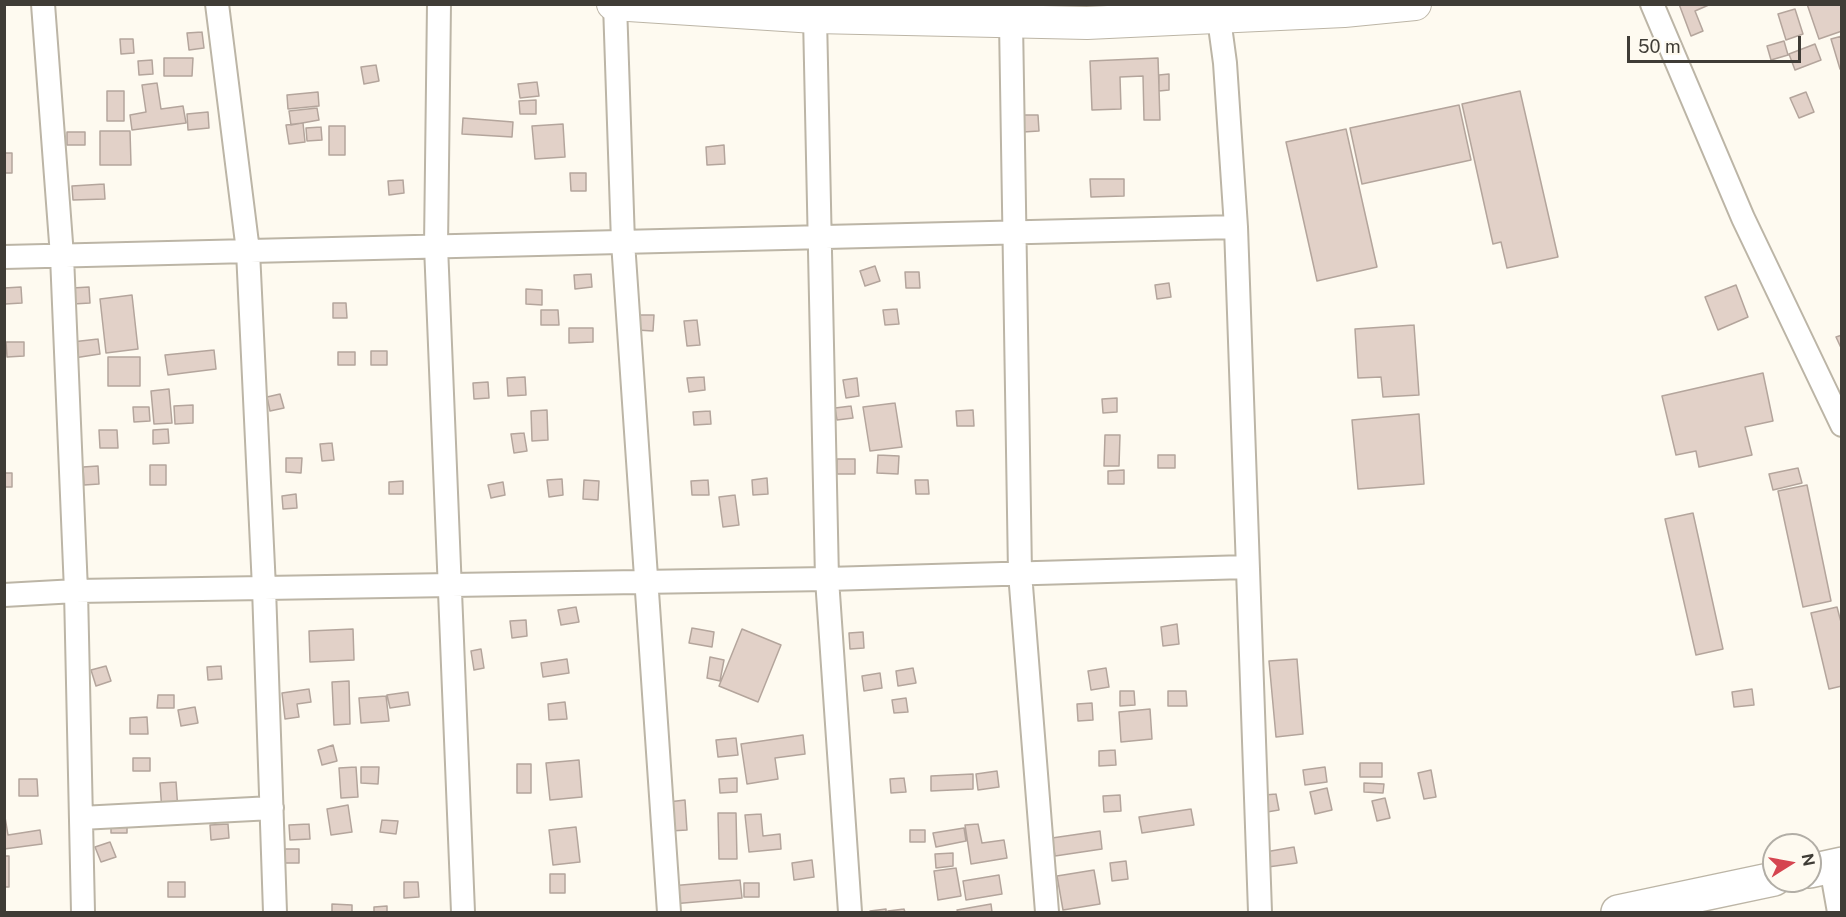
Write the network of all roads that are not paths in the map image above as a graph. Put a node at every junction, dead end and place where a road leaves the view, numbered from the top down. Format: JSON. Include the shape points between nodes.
{"nodes":[{"id":1,"x":43,"y":4,"type":"edge"},
{"id":2,"x":217,"y":4,"type":"edge"},
{"id":3,"x":439,"y":4,"type":"edge"},
{"id":4,"x":1415,"y":4,"type":"edge"},
{"id":5,"x":1652,"y":4,"type":"edge"},
{"id":6,"x":614,"y":5,"type":"edge"},
{"id":7,"x":816,"y":11,"type":"edge"},
{"id":8,"x":1218,"y":11,"type":"edge"},
{"id":9,"x":1011,"y":22,"type":"junction"},
{"id":10,"x":1236,"y":227,"type":"junction"},
{"id":11,"x":1013,"y":232,"type":"junction"},
{"id":12,"x":819,"y":237,"type":"junction"},
{"id":13,"x":623,"y":242,"type":"junction"},
{"id":14,"x":436,"y":246,"type":"junction"},
{"id":15,"x":248,"y":251,"type":"junction"},
{"id":16,"x":62,"y":256,"type":"junction"},
{"id":17,"x":4,"y":257,"type":"edge"},
{"id":18,"x":1842,"y":425,"type":"edge"},
{"id":19,"x":1247,"y":567,"type":"junction"},
{"id":20,"x":1020,"y":573,"type":"junction"},
{"id":21,"x":827,"y":579,"type":"junction"},
{"id":22,"x":645,"y":582,"type":"junction"},
{"id":23,"x":451,"y":585,"type":"junction"},
{"id":24,"x":264,"y":588,"type":"junction"},
{"id":25,"x":76,"y":591,"type":"junction"},
{"id":26,"x":4,"y":595,"type":"edge"},
{"id":27,"x":272,"y":808,"type":"junction"},
{"id":28,"x":81,"y":818,"type":"junction"},
{"id":29,"x":1828,"y":867,"type":"edge"},
{"id":30,"x":1762,"y":882,"type":"edge"},
{"id":31,"x":83,"y":912,"type":"edge"},
{"id":32,"x":275,"y":912,"type":"edge"},
{"id":33,"x":463,"y":912,"type":"edge"},
{"id":34,"x":669,"y":912,"type":"edge"},
{"id":35,"x":850,"y":912,"type":"edge"},
{"id":36,"x":1047,"y":912,"type":"edge"},
{"id":37,"x":1260,"y":912,"type":"edge"},
{"id":38,"x":1618,"y":912,"type":"edge"},
{"id":39,"x":1839,"y":912,"type":"edge"}],
"edges":[{"from":1,"to":16,"type":"street"},
{"from":2,"to":15,"type":"street"},
{"from":3,"to":14,"type":"street"},
{"from":4,"to":8,"type":"street","via":[[1344,11]]},
{"from":5,"to":18,"type":"street","via":[[1743,218]]},
{"from":6,"to":7,"type":"street"},
{"from":6,"to":13,"type":"street"},
{"from":7,"to":9,"type":"street"},
{"from":7,"to":12,"type":"street"},
{"from":8,"to":9,"type":"street","via":[[1087,23]]},
{"from":8,"to":10,"type":"street"},
{"from":9,"to":11,"type":"street"},
{"from":10,"to":11,"type":"street"},
{"from":10,"to":19,"type":"street"},
{"from":11,"to":12,"type":"street"},
{"from":11,"to":20,"type":"street"},
{"from":12,"to":13,"type":"street"},
{"from":12,"to":21,"type":"street"},
{"from":13,"to":14,"type":"street"},
{"from":13,"to":22,"type":"street"},
{"from":14,"to":15,"type":"street"},
{"from":14,"to":23,"type":"street"},
{"from":15,"to":16,"type":"street"},
{"from":15,"to":24,"type":"street"},
{"from":16,"to":17,"type":"street"},
{"from":16,"to":25,"type":"street"},
{"from":19,"to":20,"type":"street"},
{"from":19,"to":37,"type":"street"},
{"from":20,"to":21,"type":"street"},
{"from":20,"to":36,"type":"street"},
{"from":21,"to":22,"type":"street"},
{"from":21,"to":35,"type":"street"},
{"from":22,"to":23,"type":"street"},
{"from":22,"to":34,"type":"street"},
{"from":23,"to":24,"type":"street"},
{"from":23,"to":33,"type":"street"},
{"from":24,"to":25,"type":"street"},
{"from":24,"to":27,"type":"street"},
{"from":25,"to":26,"type":"street"},
{"from":25,"to":28,"type":"street"},
{"from":27,"to":28,"type":"street"},
{"from":27,"to":32,"type":"street"},
{"from":28,"to":31,"type":"street"},
{"from":29,"to":39,"type":"street"},
{"from":30,"to":38,"type":"highway"}]}
